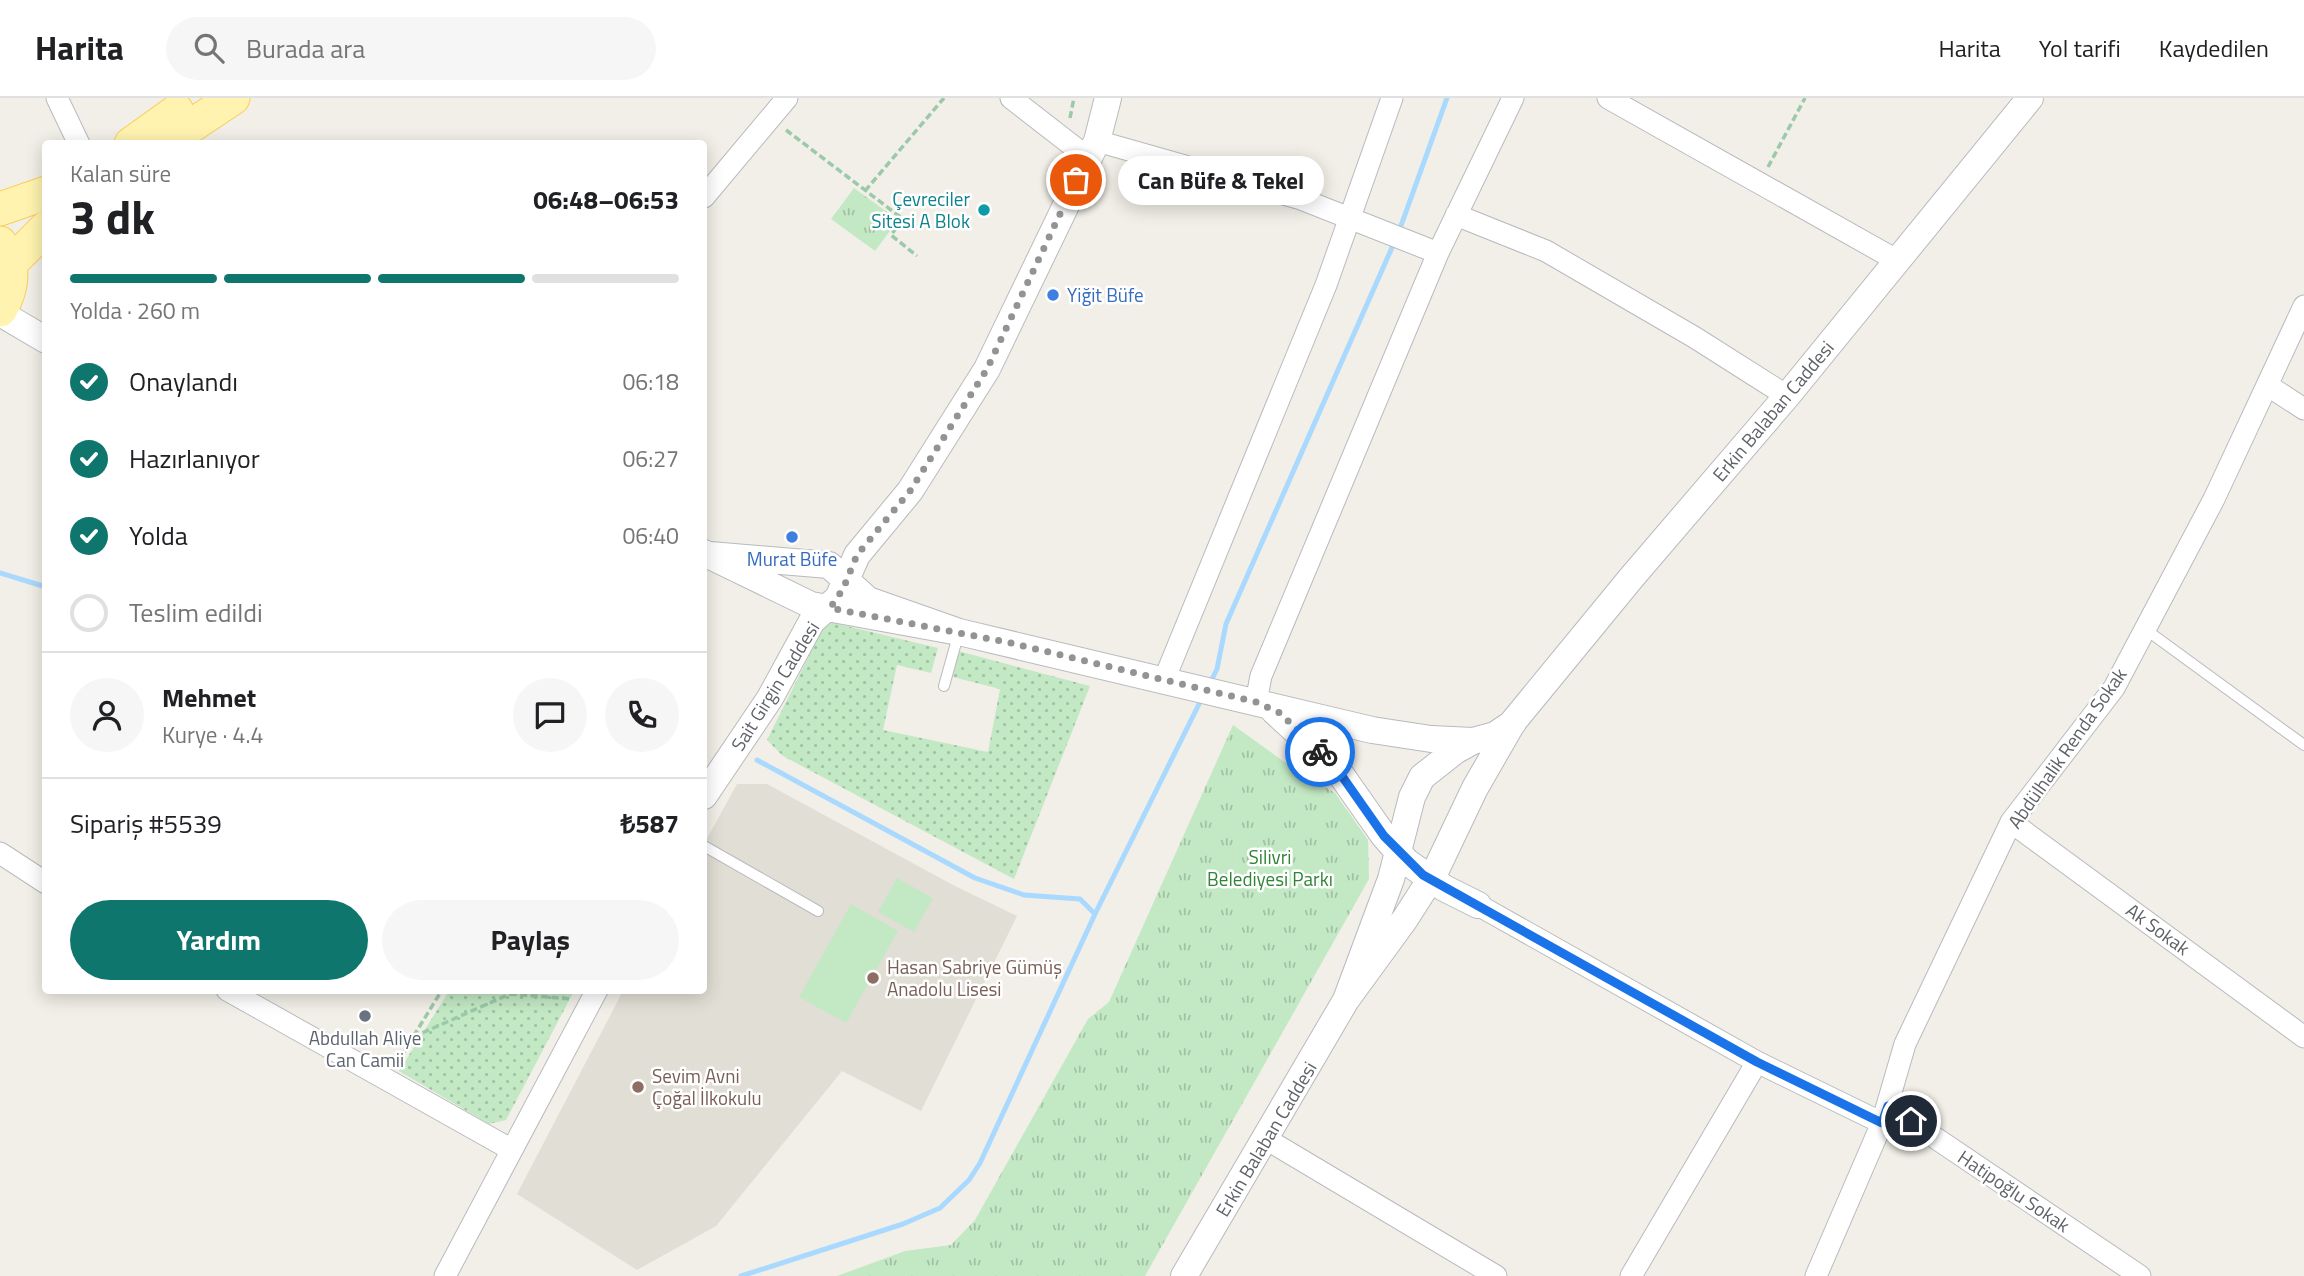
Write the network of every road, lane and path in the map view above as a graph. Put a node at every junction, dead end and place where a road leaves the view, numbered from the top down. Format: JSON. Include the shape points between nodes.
{"nodes":[{"id":1,"x":57,"y":98,"type":"edge"},
{"id":2,"x":197,"y":98,"type":"edge"},
{"id":3,"x":233,"y":98,"type":"edge"},
{"id":4,"x":787,"y":98,"type":"edge"},
{"id":5,"x":944,"y":98,"type":"edge"},
{"id":6,"x":1011,"y":98,"type":"edge"},
{"id":7,"x":1074,"y":98,"type":"edge"},
{"id":8,"x":1108,"y":98,"type":"edge"},
{"id":9,"x":1392,"y":98,"type":"edge"},
{"id":10,"x":1513,"y":98,"type":"edge"},
{"id":11,"x":1608,"y":98,"type":"edge"},
{"id":12,"x":1805,"y":98,"type":"edge"},
{"id":13,"x":2030,"y":98,"type":"edge"},
{"id":14,"x":770,"y":118,"type":"junction"},
{"id":15,"x":1069,"y":121,"type":"dead end"},
{"id":16,"x":77,"y":140,"type":"edge"},
{"id":17,"x":137,"y":140,"type":"edge"},
{"id":18,"x":170,"y":140,"type":"edge"},
{"id":19,"x":1092,"y":149,"type":"junction"},
{"id":20,"x":1759,"y":184,"type":"junction"},
{"id":21,"x":865,"y":191,"type":"junction"},
{"id":22,"x":707,"y":193,"type":"edge"},
{"id":23,"x":42,"y":194,"type":"edge"},
{"id":24,"x":0,"y":209,"type":"edge"},
{"id":25,"x":1457,"y":215,"type":"junction"},
{"id":26,"x":1351,"y":220,"type":"junction"},
{"id":27,"x":42,"y":231,"type":"edge"},
{"id":28,"x":1438,"y":253,"type":"junction"},
{"id":29,"x":5,"y":254,"type":"edge"},
{"id":30,"x":918,"y":256,"type":"dead end"},
{"id":31,"x":1898,"y":261,"type":"junction"},
{"id":32,"x":2304,"y":306,"type":"edge"},
{"id":33,"x":0,"y":312,"type":"edge"},
{"id":34,"x":42,"y":338,"type":"edge"},
{"id":35,"x":987,"y":369,"type":"junction"},
{"id":36,"x":2267,"y":385,"type":"junction"},
{"id":37,"x":1787,"y":396,"type":"junction"},
{"id":38,"x":2304,"y":409,"type":"edge"},
{"id":39,"x":707,"y":554,"type":"edge"},
{"id":40,"x":818,"y":565,"type":"junction"},
{"id":41,"x":848,"y":579,"type":"junction"},
{"id":42,"x":801,"y":599,"type":"junction"},
{"id":43,"x":830,"y":608,"type":"junction"},
{"id":44,"x":2145,"y":629,"type":"junction"},
{"id":45,"x":959,"y":632,"type":"junction"},
{"id":46,"x":1164,"y":680,"type":"junction"},
{"id":47,"x":944,"y":686,"type":"dead end"},
{"id":48,"x":1256,"y":702,"type":"junction"},
{"id":49,"x":1513,"y":722,"type":"junction"},
{"id":50,"x":1372,"y":730,"type":"junction"},
{"id":51,"x":1473,"y":741,"type":"junction"},
{"id":52,"x":2304,"y":745,"type":"edge"},
{"id":53,"x":1444,"y":760,"type":"junction"},
{"id":54,"x":707,"y":788,"type":"edge"},
{"id":55,"x":707,"y":790,"type":"edge"},
{"id":56,"x":1463,"y":813,"type":"junction"},
{"id":57,"x":2011,"y":822,"type":"junction"},
{"id":58,"x":1391,"y":844,"type":"junction"},
{"id":59,"x":707,"y":848,"type":"edge"},
{"id":60,"x":1444,"y":852,"type":"junction"},
{"id":61,"x":0,"y":853,"type":"edge"},
{"id":62,"x":1430,"y":879,"type":"junction"},
{"id":63,"x":42,"y":880,"type":"edge"},
{"id":64,"x":1478,"y":905,"type":"junction"},
{"id":65,"x":818,"y":911,"type":"dead end"},
{"id":66,"x":233,"y":994,"type":"edge"},
{"id":67,"x":440,"y":994,"type":"edge"},
{"id":68,"x":504,"y":994,"type":"edge"},
{"id":69,"x":556,"y":994,"type":"edge"},
{"id":70,"x":595,"y":995,"type":"edge"},
{"id":71,"x":1346,"y":1000,"type":"junction"},
{"id":72,"x":413,"y":1037,"type":"junction"},
{"id":73,"x":2304,"y":1037,"type":"edge"},
{"id":74,"x":1757,"y":1062,"type":"junction"},
{"id":75,"x":386,"y":1080,"type":"junction"},
{"id":76,"x":1885,"y":1114,"type":"junction"},
{"id":77,"x":1266,"y":1139,"type":"junction"},
{"id":78,"x":512,"y":1150,"type":"junction"},
{"id":79,"x":445,"y":1276,"type":"edge"},
{"id":80,"x":1184,"y":1276,"type":"edge"},
{"id":81,"x":1496,"y":1276,"type":"edge"},
{"id":82,"x":1631,"y":1276,"type":"edge"},
{"id":83,"x":1815,"y":1276,"type":"edge"},
{"id":84,"x":2140,"y":1276,"type":"edge"}],
"edges":[{"from":1,"to":16,"type":"street"},
{"from":2,"to":17,"type":"main road"},
{"from":3,"to":18,"type":"main road"},
{"from":4,"to":14,"type":"street"},
{"from":5,"to":21,"type":"path"},
{"from":6,"to":19,"type":"street"},
{"from":7,"to":15,"type":"path"},
{"from":8,"to":19,"type":"street","name":"Sait Girgin Caddesi"},
{"from":9,"to":26,"type":"street"},
{"from":10,"to":25,"type":"street"},
{"from":11,"to":20,"type":"street"},
{"from":12,"to":20,"type":"path"},
{"from":13,"to":31,"type":"street","name":"Erkin Balaban Caddesi"},
{"from":14,"to":21,"type":"path"},
{"from":14,"to":22,"type":"street"},
{"from":19,"to":26,"type":"street","via":[[1301,200]]},
{"from":19,"to":35,"type":"street","name":"Sait Girgin Caddesi"},
{"from":20,"to":31,"type":"street"},
{"from":21,"to":30,"type":"path","via":[[903,219],[891,235]]},
{"from":23,"to":24,"type":"main road"},
{"from":25,"to":28,"type":"street"},
{"from":25,"to":37,"type":"street","via":[[1546,251]]},
{"from":26,"to":28,"type":"street"},
{"from":26,"to":46,"type":"street"},
{"from":27,"to":29,"type":"main road"},
{"from":28,"to":48,"type":"street","via":[[1261,677]]},
{"from":29,"to":33,"type":"main road","via":[[12,281]]},
{"from":31,"to":37,"type":"street","name":"Erkin Balaban Caddesi"},
{"from":32,"to":36,"type":"street","name":"Abdülhalik Renda Sokak"},
{"from":33,"to":34,"type":"street"},
{"from":35,"to":40,"type":"street","name":"Sait Girgin Caddesi","via":[[855,538]]},
{"from":35,"to":41,"type":"street","name":"Sait Girgin Caddesi","via":[[910,491],[857,555]]},
{"from":36,"to":38,"type":"street"},
{"from":36,"to":44,"type":"street","name":"Abdülhalik Renda Sokak","via":[[2214,499]]},
{"from":37,"to":49,"type":"street","name":"Erkin Balaban Caddesi"},
{"from":39,"to":40,"type":"street"},
{"from":39,"to":42,"type":"street"},
{"from":40,"to":41,"type":"street","via":[[829,565]]},
{"from":40,"to":42,"type":"street","name":"Sait Girgin Caddesi","via":[[806,573]]},
{"from":41,"to":43,"type":"street","name":"Sait Girgin Caddesi"},
{"from":41,"to":45,"type":"street","via":[[868,600]]},
{"from":42,"to":43,"type":"street"},
{"from":42,"to":54,"type":"street","name":"Sait Girgin Caddesi","via":[[785,642]]},
{"from":43,"to":45,"type":"street"},
{"from":43,"to":55,"type":"street","name":"Sait Girgin Caddesi","via":[[812,621],[770,698]]},
{"from":44,"to":52,"type":"lane"},
{"from":44,"to":57,"type":"street","name":"Abdülhalik Renda Sokak","via":[[2114,688]]},
{"from":45,"to":46,"type":"street"},
{"from":45,"to":47,"type":"lane"},
{"from":46,"to":48,"type":"street"},
{"from":48,"to":50,"type":"street"},
{"from":48,"to":58,"type":"street","via":[[1280,713],[1337,769]]},
{"from":49,"to":51,"type":"street","name":"Erkin Balaban Caddesi","via":[[1495,735]]},
{"from":49,"to":56,"type":"street","name":"Erkin Balaban Caddesi"},
{"from":50,"to":51,"type":"street"},
{"from":50,"to":53,"type":"street"},
{"from":51,"to":53,"type":"street","name":"Erkin Balaban Caddesi"},
{"from":53,"to":56,"type":"street","via":[[1463,787]]},
{"from":53,"to":58,"type":"street","name":"Erkin Balaban Caddesi","via":[[1422,777]]},
{"from":56,"to":60,"type":"street","name":"Erkin Balaban Caddesi"},
{"from":57,"to":73,"type":"street","name":"Ak Sokak"},
{"from":57,"to":76,"type":"street","name":"Abdülhalik Renda Sokak","via":[[1905,1044]]},
{"from":58,"to":62,"type":"street"},
{"from":58,"to":71,"type":"street","name":"Erkin Balaban Caddesi","via":[[1386,853],[1381,908]]},
{"from":59,"to":65,"type":"lane"},
{"from":60,"to":62,"type":"street","name":"Erkin Balaban Caddesi"},
{"from":60,"to":64,"type":"street","via":[[1441,868],[1447,878]]},
{"from":61,"to":63,"type":"street"},
{"from":62,"to":64,"type":"street"},
{"from":62,"to":71,"type":"street","name":"Erkin Balaban Caddesi"},
{"from":64,"to":74,"type":"street","name":"Hatipoğlu Sokak"},
{"from":66,"to":75,"type":"street"},
{"from":67,"to":72,"type":"path"},
{"from":68,"to":72,"type":"path"},
{"from":69,"to":70,"type":"path"},
{"from":70,"to":78,"type":"street"},
{"from":71,"to":77,"type":"street","name":"Erkin Balaban Caddesi"},
{"from":72,"to":75,"type":"path"},
{"from":74,"to":76,"type":"street","name":"Hatipoğlu Sokak"},
{"from":74,"to":82,"type":"street"},
{"from":75,"to":78,"type":"street"},
{"from":76,"to":83,"type":"street","name":"Abdülhalik Renda Sokak"},
{"from":76,"to":84,"type":"street","name":"Hatipoğlu Sokak"},
{"from":77,"to":80,"type":"street","name":"Erkin Balaban Caddesi"},
{"from":77,"to":81,"type":"street"},
{"from":78,"to":79,"type":"street"}]}
